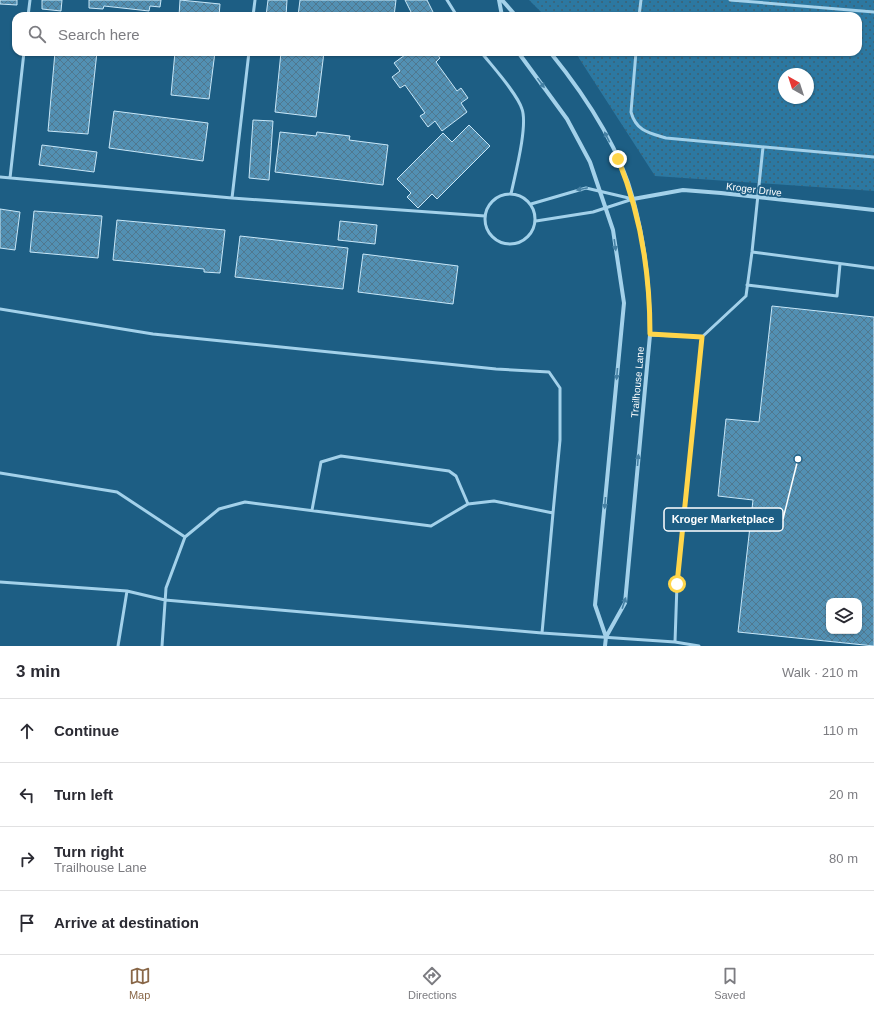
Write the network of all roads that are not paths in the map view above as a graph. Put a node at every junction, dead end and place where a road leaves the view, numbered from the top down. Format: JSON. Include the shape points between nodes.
{"nodes":[{"id":1,"x":30,"y":0,"type":"edge"},
{"id":2,"x":255,"y":0,"type":"edge"},
{"id":3,"x":447,"y":0,"type":"edge"},
{"id":4,"x":499,"y":0,"type":"edge"},
{"id":5,"x":502,"y":0,"type":"edge"},
{"id":6,"x":641,"y":0,"type":"edge"},
{"id":7,"x":730,"y":0,"type":"edge"},
{"id":8,"x":28,"y":12,"type":"edge"},
{"id":9,"x":254,"y":12,"type":"edge"},
{"id":10,"x":454,"y":12,"type":"edge"},
{"id":11,"x":501,"y":12,"type":"edge"},
{"id":12,"x":512,"y":12,"type":"edge"},
{"id":13,"x":640,"y":12,"type":"edge"},
{"id":14,"x":874,"y":12,"type":"edge"},
{"id":15,"x":24,"y":56,"type":"edge"},
{"id":16,"x":249,"y":56,"type":"edge"},
{"id":17,"x":484,"y":56,"type":"edge"},
{"id":18,"x":521,"y":56,"type":"edge"},
{"id":19,"x":553,"y":56,"type":"edge"},
{"id":20,"x":636,"y":56,"type":"edge"},
{"id":21,"x":763,"y":147,"type":"junction"},
{"id":22,"x":874,"y":157,"type":"edge"},
{"id":23,"x":0,"y":177,"type":"edge"},
{"id":24,"x":10,"y":178,"type":"junction"},
{"id":25,"x":600,"y":190,"type":"junction"},
{"id":26,"x":511,"y":194,"type":"junction"},
{"id":27,"x":232,"y":198,"type":"junction"},
{"id":28,"x":757,"y":198,"type":"junction"},
{"id":29,"x":633,"y":199,"type":"junction"},
{"id":30,"x":531,"y":204,"type":"junction"},
{"id":31,"x":606,"y":207,"type":"junction"},
{"id":32,"x":874,"y":210,"type":"edge"},
{"id":33,"x":485,"y":216,"type":"junction"},
{"id":34,"x":536,"y":221,"type":"junction"},
{"id":35,"x":752,"y":252,"type":"junction"},
{"id":36,"x":840,"y":264,"type":"junction"},
{"id":37,"x":874,"y":268,"type":"edge"},
{"id":38,"x":747,"y":285,"type":"junction"},
{"id":39,"x":0,"y":309,"type":"edge"},
{"id":40,"x":650,"y":334,"type":"junction"},
{"id":41,"x":702,"y":337,"type":"junction"},
{"id":42,"x":0,"y":473,"type":"edge"},
{"id":43,"x":468,"y":504,"type":"junction"},
{"id":44,"x":312,"y":510,"type":"junction"},
{"id":45,"x":553,"y":513,"type":"junction"},
{"id":46,"x":185,"y":537,"type":"junction"},
{"id":47,"x":0,"y":582,"type":"edge"},
{"id":48,"x":127,"y":591,"type":"junction"},
{"id":49,"x":165,"y":600,"type":"junction"},
{"id":50,"x":542,"y":633,"type":"junction"},
{"id":51,"x":606,"y":637,"type":"junction"},
{"id":52,"x":675,"y":642,"type":"junction"},
{"id":53,"x":118,"y":646,"type":"edge"},
{"id":54,"x":162,"y":646,"type":"edge"},
{"id":55,"x":605,"y":646,"type":"edge"},
{"id":56,"x":699,"y":646,"type":"edge"}],
"edges":[{"from":1,"to":8,"type":"lane"},
{"from":2,"to":9,"type":"lane"},
{"from":3,"to":10,"type":"lane"},
{"from":4,"to":11,"type":"street"},
{"from":5,"to":12,"type":"street"},
{"from":6,"to":13,"type":"lane"},
{"from":7,"to":14,"type":"lane"},
{"from":15,"to":24,"type":"lane"},
{"from":16,"to":27,"type":"lane"},
{"from":17,"to":26,"type":"lane","via":[[522,109],[521,138]]},
{"from":18,"to":25,"type":"street","name":"Trailhouse Lane","one_way":true,"via":[[568,119],[590,162]]},
{"from":29,"to":19,"type":"street","name":"Trailhouse Lane","one_way":true,"via":[[618,159],[590,107]]},
{"from":20,"to":21,"type":"lane","via":[[631,112],[633,122],[645,132],[666,138]]},
{"from":21,"to":22,"type":"lane"},
{"from":21,"to":28,"type":"lane"},
{"from":23,"to":24,"type":"lane"},
{"from":24,"to":27,"type":"lane"},
{"from":25,"to":29,"type":"lane"},
{"from":25,"to":30,"type":"lane","one_way":true,"via":[[586,188]]},
{"from":25,"to":31,"type":"street","name":"Trailhouse Lane"},
{"from":26,"to":30,"type":"lane","via":[[525,198]]},
{"from":26,"to":33,"type":"lane","via":[[492,201]]},
{"from":27,"to":33,"type":"lane"},
{"from":28,"to":29,"type":"street","name":"Kroger Drive","via":[[683,190]]},
{"from":28,"to":32,"type":"street","name":"Kroger Drive"},
{"from":28,"to":35,"type":"lane"},
{"from":29,"to":31,"type":"lane"},
{"from":29,"to":40,"type":"street","name":"Trailhouse Lane","via":[[646,264]]},
{"from":30,"to":34,"type":"lane"},
{"from":31,"to":34,"type":"lane","via":[[594,212]]},
{"from":31,"to":51,"type":"street","name":"Trailhouse Lane","one_way":true,"via":[[613,230],[624,303],[595,604]]},
{"from":33,"to":34,"type":"lane","via":[[485,224],[490,235],[507,245],[523,241],[534,229]]},
{"from":35,"to":36,"type":"lane"},
{"from":35,"to":38,"type":"lane"},
{"from":36,"to":37,"type":"lane"},
{"from":36,"to":38,"type":"lane","via":[[838,296]]},
{"from":38,"to":41,"type":"lane","via":[[746,296]]},
{"from":39,"to":45,"type":"lane","via":[[152,334],[496,369],[549,372],[560,388],[560,440]]},
{"from":40,"to":41,"type":"lane"},
{"from":51,"to":40,"type":"street","name":"Trailhouse Lane","one_way":true,"via":[[625,603]]},
{"from":41,"to":52,"type":"lane","via":[[677,584]]},
{"from":42,"to":46,"type":"lane","via":[[117,492]]},
{"from":43,"to":44,"type":"lane","via":[[431,526]]},
{"from":43,"to":44,"type":"lane","via":[[456,476],[449,471],[341,456],[321,462]]},
{"from":43,"to":45,"type":"lane","via":[[494,501]]},
{"from":44,"to":46,"type":"lane","via":[[245,502],[219,510]]},
{"from":45,"to":50,"type":"lane"},
{"from":46,"to":49,"type":"lane","via":[[166,588]]},
{"from":47,"to":48,"type":"lane"},
{"from":48,"to":49,"type":"lane"},
{"from":48,"to":53,"type":"lane"},
{"from":49,"to":50,"type":"lane"},
{"from":49,"to":54,"type":"lane"},
{"from":50,"to":51,"type":"lane"},
{"from":51,"to":52,"type":"lane"},
{"from":51,"to":55,"type":"street","name":"Trailhouse Lane"},
{"from":52,"to":56,"type":"lane"}]}
